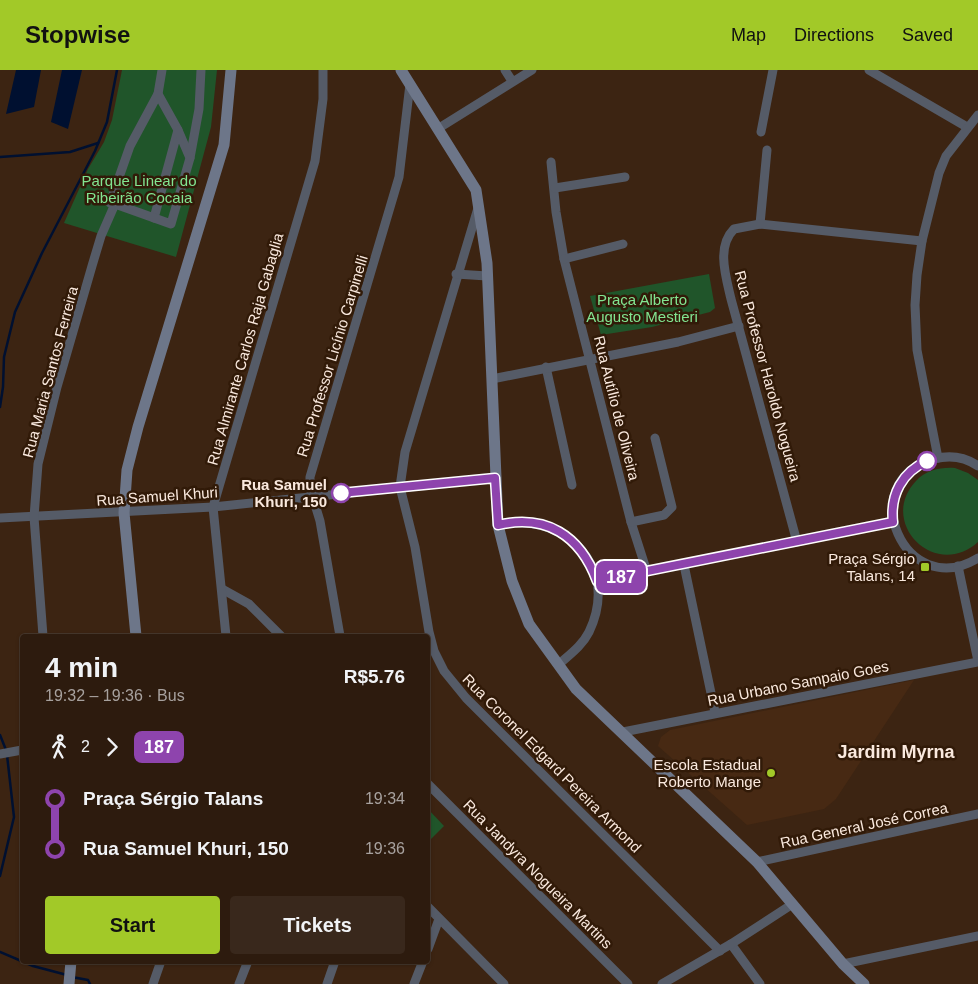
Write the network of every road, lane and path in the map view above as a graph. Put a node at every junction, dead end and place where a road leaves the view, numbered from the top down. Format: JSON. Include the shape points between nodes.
{"nodes":[{"id":1,"x":162,"y":70,"type":"edge"},
{"id":2,"x":201,"y":70,"type":"edge"},
{"id":3,"x":231,"y":70,"type":"edge"},
{"id":4,"x":323,"y":70,"type":"edge"},
{"id":5,"x":401,"y":70,"type":"edge"},
{"id":6,"x":505,"y":70,"type":"edge"},
{"id":7,"x":532,"y":70,"type":"edge"},
{"id":8,"x":773,"y":70,"type":"edge"},
{"id":9,"x":869,"y":70,"type":"edge"},
{"id":10,"x":512,"y":81,"type":"junction"},
{"id":11,"x":410,"y":84,"type":"junction"},
{"id":12,"x":158,"y":94,"type":"junction"},
{"id":13,"x":978,"y":115,"type":"edge"},
{"id":14,"x":967,"y":127,"type":"junction"},
{"id":15,"x":439,"y":128,"type":"junction"},
{"id":16,"x":178,"y":130,"type":"junction"},
{"id":17,"x":761,"y":132,"type":"dead end"},
{"id":18,"x":767,"y":150,"type":"dead end"},
{"id":19,"x":190,"y":158,"type":"junction"},
{"id":20,"x":551,"y":162,"type":"dead end"},
{"id":21,"x":625,"y":177,"type":"dead end"},
{"id":22,"x":555,"y":188,"type":"junction"},
{"id":23,"x":479,"y":202,"type":"junction"},
{"id":24,"x":115,"y":204,"type":"junction"},
{"id":25,"x":154,"y":218,"type":"junction"},
{"id":26,"x":760,"y":224,"type":"junction"},
{"id":27,"x":922,"y":241,"type":"junction"},
{"id":28,"x":623,"y":244,"type":"dead end"},
{"id":29,"x":564,"y":259,"type":"junction"},
{"id":30,"x":456,"y":274,"type":"junction"},
{"id":31,"x":487,"y":276,"type":"junction"},
{"id":32,"x":739,"y":326,"type":"junction"},
{"id":33,"x":589,"y":358,"type":"junction"},
{"id":34,"x":546,"y":367,"type":"junction"},
{"id":35,"x":492,"y":379,"type":"junction"},
{"id":36,"x":655,"y":438,"type":"dead end"},
{"id":37,"x":938,"y":458,"type":"junction"},
{"id":38,"x":978,"y":466,"type":"edge"},
{"id":39,"x":495,"y":478,"type":"junction"},
{"id":40,"x":572,"y":485,"type":"dead end"},
{"id":41,"x":400,"y":487,"type":"junction"},
{"id":42,"x":313,"y":496,"type":"junction"},
{"id":43,"x":213,"y":507,"type":"junction"},
{"id":44,"x":124,"y":513,"type":"junction"},
{"id":45,"x":34,"y":517,"type":"junction"},
{"id":46,"x":0,"y":518,"type":"edge"},
{"id":47,"x":631,"y":522,"type":"junction"},
{"id":48,"x":893,"y":522,"type":"junction"},
{"id":49,"x":498,"y":525,"type":"junction"},
{"id":50,"x":797,"y":542,"type":"junction"},
{"id":51,"x":978,"y":558,"type":"edge"},
{"id":52,"x":684,"y":565,"type":"junction"},
{"id":53,"x":958,"y":566,"type":"junction"},
{"id":54,"x":647,"y":572,"type":"junction"},
{"id":55,"x":597,"y":581,"type":"junction"},
{"id":56,"x":222,"y":588,"type":"junction"},
{"id":57,"x":44,"y":634,"type":"edge"},
{"id":58,"x":136,"y":634,"type":"edge"},
{"id":59,"x":226,"y":634,"type":"edge"},
{"id":60,"x":279,"y":634,"type":"edge"},
{"id":61,"x":340,"y":634,"type":"edge"},
{"id":62,"x":430,"y":634,"type":"edge"},
{"id":63,"x":430,"y":636,"type":"edge"},
{"id":64,"x":978,"y":661,"type":"edge"},
{"id":65,"x":558,"y":666,"type":"junction"},
{"id":66,"x":715,"y":712,"type":"junction"},
{"id":67,"x":623,"y":732,"type":"junction"},
{"id":68,"x":20,"y":751,"type":"edge"},
{"id":69,"x":0,"y":754,"type":"edge"},
{"id":70,"x":430,"y":786,"type":"edge"},
{"id":71,"x":978,"y":814,"type":"edge"},
{"id":72,"x":757,"y":862,"type":"junction"},
{"id":73,"x":791,"y":905,"type":"junction"},
{"id":74,"x":430,"y":909,"type":"edge"},
{"id":75,"x":439,"y":919,"type":"junction"},
{"id":76,"x":978,"y":936,"type":"edge"},
{"id":77,"x":430,"y":944,"type":"edge"},
{"id":78,"x":731,"y":944,"type":"junction"},
{"id":79,"x":720,"y":951,"type":"junction"},
{"id":80,"x":160,"y":964,"type":"edge"},
{"id":81,"x":247,"y":964,"type":"edge"},
{"id":82,"x":334,"y":964,"type":"edge"},
{"id":83,"x":422,"y":964,"type":"edge"},
{"id":84,"x":843,"y":964,"type":"junction"},
{"id":85,"x":70,"y":966,"type":"edge"},
{"id":86,"x":674,"y":981,"type":"edge"},
{"id":87,"x":69,"y":983,"type":"edge"},
{"id":88,"x":153,"y":984,"type":"edge"},
{"id":89,"x":239,"y":984,"type":"edge"},
{"id":90,"x":326,"y":984,"type":"edge"},
{"id":91,"x":414,"y":984,"type":"edge"},
{"id":92,"x":504,"y":984,"type":"edge"},
{"id":93,"x":628,"y":984,"type":"edge"},
{"id":94,"x":662,"y":984,"type":"edge"},
{"id":95,"x":760,"y":984,"type":"edge"},
{"id":96,"x":864,"y":984,"type":"edge"}],
"edges":[{"from":1,"to":12,"type":"street"},
{"from":2,"to":19,"type":"street","via":[[199,110]]},
{"from":3,"to":44,"type":"street","via":[[224,145],[138,427],[127,470]]},
{"from":4,"to":43,"type":"street","name":"Rua Almirante Carlos Raja Gabaglia","via":[[315,160]]},
{"from":5,"to":11,"type":"street"},
{"from":6,"to":10,"type":"street"},
{"from":7,"to":10,"type":"street"},
{"from":8,"to":17,"type":"street"},
{"from":9,"to":14,"type":"street"},
{"from":10,"to":15,"type":"street"},
{"from":11,"to":15,"type":"street"},
{"from":11,"to":42,"type":"street","name":"Rua Professor Licínio Carpinelli","via":[[399,177],[310,477]]},
{"from":12,"to":16,"type":"street"},
{"from":12,"to":24,"type":"street","name":"Rua Maria Santos Ferreira","via":[[130,146],[110,202]]},
{"from":13,"to":14,"type":"street"},
{"from":14,"to":27,"type":"street","via":[[946,156],[939,173]]},
{"from":15,"to":23,"type":"street","via":[[476,190]]},
{"from":16,"to":19,"type":"street"},
{"from":16,"to":25,"type":"street"},
{"from":18,"to":26,"type":"street"},
{"from":19,"to":25,"type":"street","via":[[172,224]]},
{"from":20,"to":22,"type":"street","name":"Rua Autílio de Oliveira"},
{"from":21,"to":22,"type":"street"},
{"from":22,"to":29,"type":"street","name":"Rua Autílio de Oliveira"},
{"from":23,"to":30,"type":"street","name":"Rua Coronel Edgard Pereira Armond"},
{"from":23,"to":31,"type":"street"},
{"from":24,"to":25,"type":"street"},
{"from":24,"to":45,"type":"street","name":"Rua Maria Santos Ferreira","via":[[102,236],[45,434],[38,464]]},
{"from":26,"to":27,"type":"street","name":"Rua Professor Haroldo Nogueira"},
{"from":26,"to":32,"type":"street","name":"Rua Professor Haroldo Nogueira","via":[[734,229],[724,251],[726,278]]},
{"from":27,"to":37,"type":"street","via":[[915,304],[917,346]]},
{"from":28,"to":29,"type":"street"},
{"from":29,"to":33,"type":"street","name":"Rua Autílio de Oliveira"},
{"from":30,"to":31,"type":"street"},
{"from":30,"to":41,"type":"street","name":"Rua Coronel Edgard Pereira Armond","via":[[405,452]]},
{"from":31,"to":35,"type":"street"},
{"from":32,"to":33,"type":"street","via":[[678,342]]},
{"from":32,"to":50,"type":"street","name":"Rua Professor Haroldo Nogueira"},
{"from":33,"to":34,"type":"street"},
{"from":33,"to":47,"type":"street","name":"Rua Autílio de Oliveira"},
{"from":34,"to":35,"type":"street"},
{"from":34,"to":40,"type":"street"},
{"from":35,"to":39,"type":"street"},
{"from":36,"to":47,"type":"street","via":[[672,507],[664,515]]},
{"from":37,"to":38,"type":"street","via":[[957,457]]},
{"from":37,"to":48,"type":"street","via":[[920,464],[905,477],[895,493]]},
{"from":39,"to":41,"type":"street","name":"Rua Samuel Khuri"},
{"from":39,"to":49,"type":"street"},
{"from":41,"to":42,"type":"street","name":"Rua Samuel Khuri"},
{"from":41,"to":62,"type":"street","name":"Rua Coronel Edgard Pereira Armond"},
{"from":42,"to":43,"type":"street","name":"Rua Samuel Khuri"},
{"from":42,"to":61,"type":"street","name":"Rua Professor Licínio Carpinelli"},
{"from":43,"to":44,"type":"street","name":"Rua Samuel Khuri"},
{"from":43,"to":56,"type":"street","name":"Rua Almirante Carlos Raja Gabaglia"},
{"from":44,"to":45,"type":"street","name":"Rua Samuel Khuri"},
{"from":44,"to":58,"type":"street"},
{"from":45,"to":46,"type":"street","name":"Rua Samuel Khuri"},
{"from":45,"to":57,"type":"street","name":"Rua Maria Santos Ferreira"},
{"from":47,"to":54,"type":"street","name":"Rua Autílio de Oliveira"},
{"from":48,"to":50,"type":"street"},
{"from":48,"to":53,"type":"street","via":[[902,544],[920,560],[934,565]]},
{"from":49,"to":55,"type":"street","via":[[525,521],[564,534],[584,553]]},
{"from":49,"to":65,"type":"street","via":[[512,581],[528,624]]},
{"from":50,"to":52,"type":"street"},
{"from":51,"to":53,"type":"street"},
{"from":52,"to":54,"type":"street"},
{"from":52,"to":66,"type":"street"},
{"from":53,"to":64,"type":"street"},
{"from":54,"to":55,"type":"street"},
{"from":55,"to":65,"type":"street","via":[[596,606],[588,633]]},
{"from":56,"to":59,"type":"street","name":"Rua Almirante Carlos Raja Gabaglia"},
{"from":56,"to":60,"type":"street","via":[[249,604]]},
{"from":63,"to":79,"type":"street","name":"Rua Coronel Edgard Pereira Armond","via":[[444,671],[466,698]]},
{"from":64,"to":66,"type":"street","name":"Rua Urbano Sampaio Goes"},
{"from":65,"to":67,"type":"street","via":[[576,689]]},
{"from":66,"to":67,"type":"street","name":"Rua Urbano Sampaio Goes"},
{"from":67,"to":72,"type":"street"},
{"from":68,"to":69,"type":"street"},
{"from":70,"to":93,"type":"street","name":"Rua Jandyra Nogueira Martins"},
{"from":71,"to":72,"type":"street","name":"Rua General José Correa"},
{"from":72,"to":73,"type":"street"},
{"from":73,"to":78,"type":"street"},
{"from":73,"to":84,"type":"street"},
{"from":74,"to":75,"type":"street"},
{"from":75,"to":77,"type":"street"},
{"from":75,"to":92,"type":"street"},
{"from":76,"to":84,"type":"street"},
{"from":78,"to":79,"type":"street"},
{"from":78,"to":95,"type":"street"},
{"from":79,"to":86,"type":"street"},
{"from":80,"to":88,"type":"street"},
{"from":81,"to":89,"type":"street"},
{"from":82,"to":90,"type":"street"},
{"from":83,"to":91,"type":"street"},
{"from":84,"to":96,"type":"street"},
{"from":85,"to":87,"type":"street"},
{"from":86,"to":94,"type":"street"}]}
